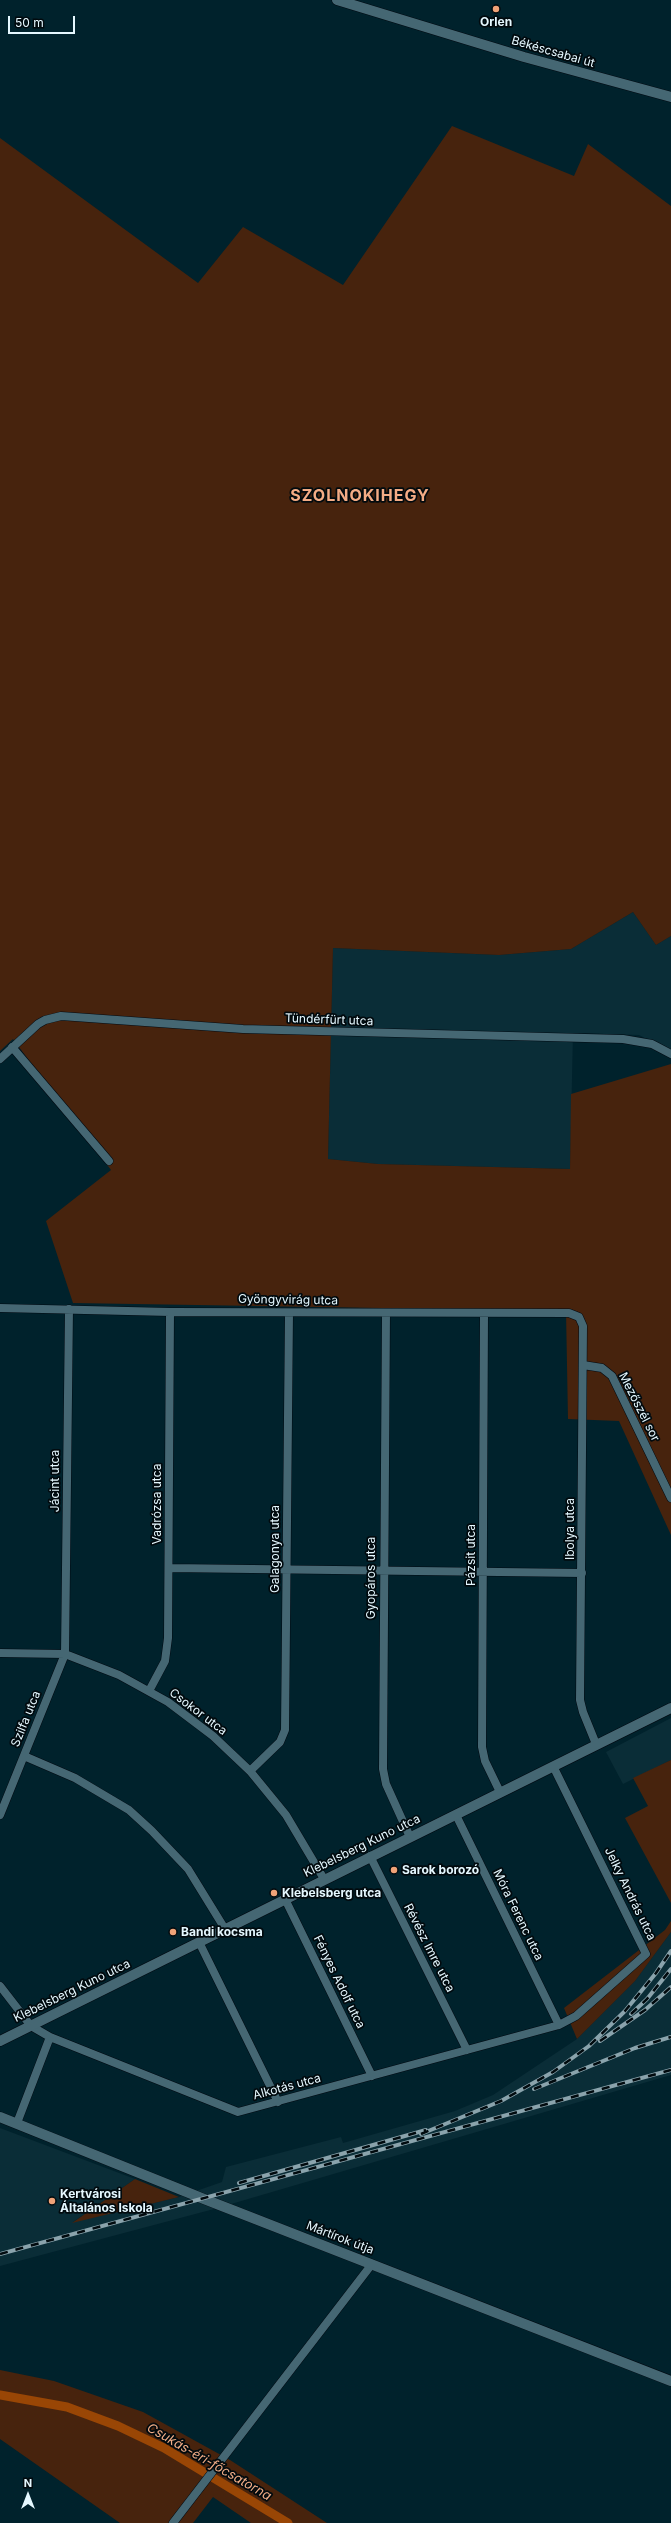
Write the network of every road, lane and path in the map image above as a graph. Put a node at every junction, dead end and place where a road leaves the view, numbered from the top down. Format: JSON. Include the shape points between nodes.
{"nodes":[{"id":1,"x":337,"y":0,"type":"edge"},
{"id":2,"x":671,"y":97,"type":"edge"},
{"id":3,"x":12,"y":1047,"type":"junction"},
{"id":4,"x":671,"y":1054,"type":"edge"},
{"id":5,"x":0,"y":1059,"type":"edge"},
{"id":6,"x":109,"y":1161,"type":"dead end"},
{"id":7,"x":0,"y":1308,"type":"edge"},
{"id":8,"x":69,"y":1309,"type":"junction"},
{"id":9,"x":170,"y":1312,"type":"junction"},
{"id":10,"x":289,"y":1313,"type":"junction"},
{"id":11,"x":386,"y":1313,"type":"junction"},
{"id":12,"x":484,"y":1314,"type":"junction"},
{"id":13,"x":575,"y":1314,"type":"joint"},
{"id":14,"x":583,"y":1365,"type":"junction"},
{"id":15,"x":671,"y":1498,"type":"edge"},
{"id":16,"x":169,"y":1568,"type":"junction"},
{"id":17,"x":287,"y":1570,"type":"junction"},
{"id":18,"x":383,"y":1570,"type":"junction"},
{"id":19,"x":483,"y":1572,"type":"junction"},
{"id":20,"x":582,"y":1573,"type":"junction"},
{"id":21,"x":0,"y":1653,"type":"edge"},
{"id":22,"x":65,"y":1654,"type":"junction"},
{"id":23,"x":149,"y":1691,"type":"junction"},
{"id":24,"x":671,"y":1708,"type":"edge"},
{"id":25,"x":596,"y":1744,"type":"junction"},
{"id":26,"x":24,"y":1756,"type":"junction"},
{"id":27,"x":553,"y":1766,"type":"junction"},
{"id":28,"x":250,"y":1771,"type":"junction"},
{"id":29,"x":500,"y":1792,"type":"junction"},
{"id":30,"x":0,"y":1815,"type":"edge"},
{"id":31,"x":456,"y":1815,"type":"junction"},
{"id":32,"x":410,"y":1837,"type":"junction"},
{"id":33,"x":370,"y":1856,"type":"junction"},
{"id":34,"x":324,"y":1879,"type":"junction"},
{"id":35,"x":285,"y":1899,"type":"junction"},
{"id":36,"x":225,"y":1929,"type":"junction"},
{"id":37,"x":198,"y":1942,"type":"junction"},
{"id":38,"x":0,"y":1986,"type":"edge"},
{"id":39,"x":559,"y":2025,"type":"junction"},
{"id":40,"x":31,"y":2026,"type":"junction"},
{"id":41,"x":50,"y":2036,"type":"junction"},
{"id":42,"x":0,"y":2041,"type":"edge"},
{"id":43,"x":467,"y":2050,"type":"junction"},
{"id":44,"x":372,"y":2076,"type":"junction"},
{"id":45,"x":278,"y":2102,"type":"junction"},
{"id":46,"x":0,"y":2117,"type":"edge"},
{"id":47,"x":17,"y":2123,"type":"junction"},
{"id":48,"x":372,"y":2264,"type":"junction"},
{"id":49,"x":671,"y":2381,"type":"edge"},
{"id":50,"x":173,"y":2523,"type":"edge"}],
"edges":[{"from":1,"to":2,"type":"street","name":"Békéscsabai út","via":[[524,57]]},
{"from":3,"to":4,"type":"street","name":"Tündérfürt utca","via":[[45,1020],[61,1016],[243,1029],[623,1039],[652,1044]]},
{"from":3,"to":5,"type":"street","name":"Tündérfürt utca"},
{"from":3,"to":6,"type":"street"},
{"from":7,"to":8,"type":"street","name":"Gyöngyvirág utca"},
{"from":8,"to":9,"type":"street","name":"Gyöngyvirág utca"},
{"from":8,"to":22,"type":"street","name":"Jácint utca"},
{"from":9,"to":10,"type":"street","name":"Gyöngyvirág utca"},
{"from":9,"to":16,"type":"street","name":"Vadrózsa utca"},
{"from":10,"to":11,"type":"street","name":"Gyöngyvirág utca"},
{"from":10,"to":17,"type":"street","name":"Galagonya utca"},
{"from":11,"to":12,"type":"street","name":"Gyöngyvirág utca"},
{"from":11,"to":18,"type":"street","name":"Gyopáros utca"},
{"from":12,"to":13,"type":"street","name":"Gyöngyvirág utca"},
{"from":12,"to":19,"type":"street","name":"Pázsit utca"},
{"from":13,"to":14,"type":"street","name":"Ibolya utca","via":[[583,1321]]},
{"from":14,"to":15,"type":"street","name":"Mezőszél sor","via":[[602,1368],[612,1376]]},
{"from":14,"to":20,"type":"street","name":"Ibolya utca"},
{"from":16,"to":17,"type":"street"},
{"from":16,"to":23,"type":"street","name":"Vadrózsa utca","via":[[167,1650],[162,1669]]},
{"from":17,"to":18,"type":"street"},
{"from":17,"to":28,"type":"street","name":"Galagonya utca","via":[[285,1730],[280,1742]]},
{"from":18,"to":19,"type":"street"},
{"from":18,"to":32,"type":"street","name":"Gyopáros utca","via":[[383,1769],[386,1784]]},
{"from":19,"to":20,"type":"street"},
{"from":19,"to":29,"type":"street","name":"Pázsit utca","via":[[482,1747],[485,1760]]},
{"from":20,"to":25,"type":"street","name":"Ibolya utca","via":[[581,1706]]},
{"from":21,"to":22,"type":"street","name":"Csokor utca"},
{"from":22,"to":23,"type":"street","name":"Csokor utca","via":[[119,1675]]},
{"from":22,"to":26,"type":"street","name":"Szilfa utca"},
{"from":23,"to":28,"type":"street","name":"Csokor utca","via":[[194,1720]]},
{"from":24,"to":25,"type":"street","name":"Klebelsberg Kuno utca"},
{"from":25,"to":27,"type":"street","name":"Klebelsberg Kuno utca"},
{"from":26,"to":30,"type":"street","name":"Szilfa utca"},
{"from":26,"to":36,"type":"street","via":[[75,1778],[129,1810],[188,1869]]},
{"from":27,"to":29,"type":"street","name":"Klebelsberg Kuno utca"},
{"from":27,"to":39,"type":"street","name":"Jelky András utca","via":[[646,1954],[576,2016]]},
{"from":28,"to":34,"type":"street","name":"Csokor utca","via":[[286,1816]]},
{"from":29,"to":31,"type":"street","name":"Klebelsberg Kuno utca"},
{"from":31,"to":32,"type":"street","name":"Klebelsberg Kuno utca"},
{"from":31,"to":39,"type":"street","name":"Móra Ferenc utca"},
{"from":32,"to":33,"type":"street","name":"Klebelsberg Kuno utca"},
{"from":33,"to":34,"type":"street","name":"Klebelsberg Kuno utca"},
{"from":33,"to":43,"type":"street","name":"Révész Imre utca"},
{"from":34,"to":35,"type":"street","name":"Klebelsberg Kuno utca"},
{"from":35,"to":36,"type":"street","name":"Klebelsberg Kuno utca"},
{"from":35,"to":44,"type":"street","name":"Fényes Adolf utca"},
{"from":36,"to":37,"type":"street","name":"Klebelsberg Kuno utca"},
{"from":37,"to":40,"type":"street","name":"Klebelsberg Kuno utca"},
{"from":37,"to":45,"type":"street"},
{"from":38,"to":40,"type":"street"},
{"from":39,"to":43,"type":"street","name":"Alkotás utca"},
{"from":40,"to":41,"type":"street","name":"Alkotás utca"},
{"from":40,"to":42,"type":"street","name":"Klebelsberg Kuno utca"},
{"from":41,"to":45,"type":"street","name":"Alkotás utca","via":[[230,2110],[245,2111]]},
{"from":41,"to":47,"type":"street"},
{"from":43,"to":44,"type":"street","name":"Alkotás utca"},
{"from":44,"to":45,"type":"street","name":"Alkotás utca"},
{"from":46,"to":47,"type":"street","name":"Mártírok útja"},
{"from":47,"to":48,"type":"street","name":"Mártírok útja"},
{"from":48,"to":49,"type":"street","name":"Mártírok útja"},
{"from":48,"to":50,"type":"street"}]}
